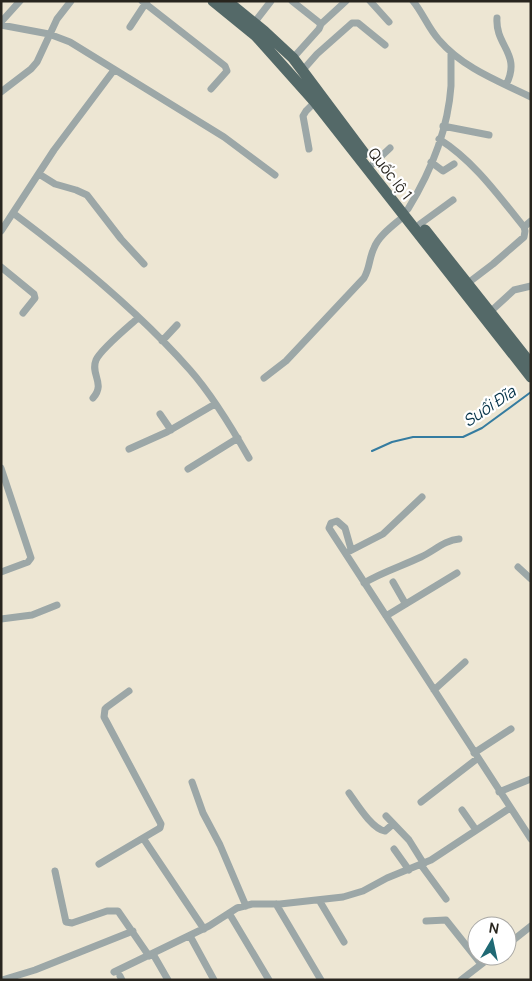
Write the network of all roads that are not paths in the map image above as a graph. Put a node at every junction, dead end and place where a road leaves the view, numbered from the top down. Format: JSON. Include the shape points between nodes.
{"nodes":[{"id":1,"x":20,"y":1,"type":"edge"},
{"id":2,"x":71,"y":1,"type":"edge"},
{"id":3,"x":213,"y":1,"type":"edge"},
{"id":4,"x":227,"y":1,"type":"edge"},
{"id":5,"x":271,"y":1,"type":"edge"},
{"id":6,"x":292,"y":1,"type":"edge"},
{"id":7,"x":346,"y":1,"type":"edge"},
{"id":8,"x":370,"y":1,"type":"edge"},
{"id":9,"x":413,"y":1,"type":"edge"},
{"id":10,"x":145,"y":2,"type":"edge"},
{"id":11,"x":497,"y":18,"type":"dead end"},
{"id":12,"x":390,"y":22,"type":"dead end"},
{"id":13,"x":254,"y":23,"type":"junction"},
{"id":14,"x":1,"y":24,"type":"edge"},
{"id":15,"x":321,"y":24,"type":"junction"},
{"id":16,"x":130,"y":27,"type":"dead end"},
{"id":17,"x":49,"y":34,"type":"junction"},
{"id":18,"x":385,"y":45,"type":"dead end"},
{"id":19,"x":451,"y":52,"type":"junction"},
{"id":20,"x":293,"y":58,"type":"junction"},
{"id":21,"x":114,"y":70,"type":"junction"},
{"id":22,"x":302,"y":71,"type":"junction"},
{"id":23,"x":506,"y":85,"type":"junction"},
{"id":24,"x":211,"y":89,"type":"dead end"},
{"id":25,"x":1,"y":92,"type":"edge"},
{"id":26,"x":531,"y":97,"type":"edge"},
{"id":27,"x":315,"y":102,"type":"junction"},
{"id":28,"x":443,"y":126,"type":"junction"},
{"id":29,"x":490,"y":135,"type":"dead end"},
{"id":30,"x":439,"y":139,"type":"junction"},
{"id":31,"x":390,"y":148,"type":"dead end"},
{"id":32,"x":309,"y":149,"type":"dead end"},
{"id":33,"x":431,"y":162,"type":"junction"},
{"id":34,"x":373,"y":164,"type":"junction"},
{"id":35,"x":454,"y":164,"type":"dead end"},
{"id":36,"x":39,"y":174,"type":"junction"},
{"id":37,"x":275,"y":175,"type":"dead end"},
{"id":38,"x":453,"y":200,"type":"dead end"},
{"id":39,"x":406,"y":212,"type":"junction"},
{"id":40,"x":13,"y":213,"type":"junction"},
{"id":41,"x":531,"y":221,"type":"edge"},
{"id":42,"x":420,"y":224,"type":"junction"},
{"id":43,"x":524,"y":227,"type":"junction"},
{"id":44,"x":1,"y":232,"type":"edge"},
{"id":45,"x":144,"y":264,"type":"dead end"},
{"id":46,"x":1,"y":266,"type":"edge"},
{"id":47,"x":468,"y":283,"type":"junction"},
{"id":48,"x":531,"y":286,"type":"edge"},
{"id":49,"x":490,"y":312,"type":"junction"},
{"id":50,"x":23,"y":313,"type":"dead end"},
{"id":51,"x":138,"y":318,"type":"junction"},
{"id":52,"x":177,"y":326,"type":"dead end"},
{"id":53,"x":162,"y":341,"type":"junction"},
{"id":54,"x":531,"y":364,"type":"edge"},
{"id":55,"x":531,"y":377,"type":"edge"},
{"id":56,"x":264,"y":378,"type":"dead end"},
{"id":57,"x":93,"y":398,"type":"dead end"},
{"id":58,"x":215,"y":404,"type":"junction"},
{"id":59,"x":160,"y":414,"type":"dead end"},
{"id":60,"x":171,"y":430,"type":"junction"},
{"id":61,"x":238,"y":438,"type":"junction"},
{"id":62,"x":129,"y":449,"type":"dead end"},
{"id":63,"x":249,"y":458,"type":"dead end"},
{"id":64,"x":1,"y":468,"type":"edge"},
{"id":65,"x":188,"y":469,"type":"dead end"},
{"id":66,"x":422,"y":497,"type":"dead end"},
{"id":67,"x":459,"y":539,"type":"dead end"},
{"id":68,"x":518,"y":567,"type":"dead end"},
{"id":69,"x":1,"y":572,"type":"edge"},
{"id":70,"x":457,"y":573,"type":"dead end"},
{"id":71,"x":531,"y":579,"type":"edge"},
{"id":72,"x":393,"y":582,"type":"dead end"},
{"id":73,"x":364,"y":583,"type":"junction"},
{"id":74,"x":405,"y":603,"type":"junction"},
{"id":75,"x":57,"y":605,"type":"dead end"},
{"id":76,"x":386,"y":616,"type":"junction"},
{"id":77,"x":1,"y":619,"type":"edge"},
{"id":78,"x":465,"y":662,"type":"dead end"},
{"id":79,"x":434,"y":690,"type":"junction"},
{"id":80,"x":130,"y":691,"type":"dead end"},
{"id":81,"x":511,"y":729,"type":"dead end"},
{"id":82,"x":476,"y":755,"type":"junction"},
{"id":83,"x":531,"y":780,"type":"edge"},
{"id":84,"x":192,"y":782,"type":"dead end"},
{"id":85,"x":500,"y":792,"type":"junction"},
{"id":86,"x":349,"y":793,"type":"dead end"},
{"id":87,"x":421,"y":802,"type":"dead end"},
{"id":88,"x":510,"y":808,"type":"junction"},
{"id":89,"x":462,"y":810,"type":"dead end"},
{"id":90,"x":386,"y":816,"type":"dead end"},
{"id":91,"x":393,"y":824,"type":"junction"},
{"id":92,"x":476,"y":830,"type":"junction"},
{"id":93,"x":143,"y":838,"type":"junction"},
{"id":94,"x":531,"y":839,"type":"edge"},
{"id":95,"x":394,"y":849,"type":"dead end"},
{"id":96,"x":99,"y":864,"type":"dead end"},
{"id":97,"x":422,"y":864,"type":"junction"},
{"id":98,"x":409,"y":870,"type":"junction"},
{"id":99,"x":54,"y":871,"type":"dead end"},
{"id":100,"x":446,"y":899,"type":"dead end"},
{"id":101,"x":319,"y":900,"type":"junction"},
{"id":102,"x":276,"y":904,"type":"junction"},
{"id":103,"x":246,"y":906,"type":"junction"},
{"id":104,"x":229,"y":913,"type":"junction"},
{"id":105,"x":426,"y":921,"type":"dead end"},
{"id":106,"x":531,"y":926,"type":"edge"},
{"id":107,"x":204,"y":929,"type":"junction"},
{"id":108,"x":133,"y":931,"type":"junction"},
{"id":109,"x":190,"y":936,"type":"junction"},
{"id":110,"x":517,"y":936,"type":"edge"},
{"id":111,"x":344,"y":942,"type":"dead end"},
{"id":112,"x":467,"y":946,"type":"edge"},
{"id":113,"x":151,"y":955,"type":"junction"},
{"id":114,"x":479,"y":966,"type":"edge"},
{"id":115,"x":118,"y":976,"type":"edge"},
{"id":116,"x":464,"y":979,"type":"edge"},
{"id":117,"x":2,"y":980,"type":"edge"},
{"id":118,"x":168,"y":980,"type":"edge"},
{"id":119,"x":214,"y":980,"type":"edge"},
{"id":120,"x":269,"y":980,"type":"edge"},
{"id":121,"x":321,"y":980,"type":"edge"}],
"edges":[{"from":1,"to":14,"type":"street"},
{"from":2,"to":17,"type":"street"},
{"from":3,"to":27,"type":"highway","name":"Quốc lộ 1","via":[[256,36]]},
{"from":4,"to":13,"type":"highway","name":"Quốc lộ 1"},
{"from":5,"to":13,"type":"street"},
{"from":6,"to":15,"type":"street"},
{"from":7,"to":15,"type":"street"},
{"from":8,"to":12,"type":"street"},
{"from":9,"to":19,"type":"street","via":[[431,30]]},
{"from":10,"to":16,"type":"street"},
{"from":10,"to":24,"type":"street","via":[[226,66],[228,71]]},
{"from":11,"to":23,"type":"street","via":[[498,32],[506,45],[512,68]]},
{"from":13,"to":20,"type":"highway","name":"Quốc lộ 1"},
{"from":14,"to":17,"type":"street"},
{"from":15,"to":20,"type":"street"},
{"from":17,"to":21,"type":"street","via":[[70,42]]},
{"from":17,"to":25,"type":"street","via":[[37,62]]},
{"from":18,"to":22,"type":"street","via":[[358,23],[352,23]]},
{"from":19,"to":23,"type":"street"},
{"from":19,"to":28,"type":"street","via":[[450,87]]},
{"from":20,"to":22,"type":"highway","name":"Quốc lộ 1"},
{"from":21,"to":36,"type":"street"},
{"from":21,"to":37,"type":"street","via":[[230,140]]},
{"from":22,"to":34,"type":"highway","name":"Quốc lộ 1"},
{"from":23,"to":26,"type":"street"},
{"from":27,"to":32,"type":"street","via":[[303,116]]},
{"from":27,"to":39,"type":"highway","name":"Quốc lộ 1"},
{"from":28,"to":29,"type":"street"},
{"from":28,"to":30,"type":"street"},
{"from":30,"to":33,"type":"street"},
{"from":30,"to":43,"type":"street","via":[[478,171]]},
{"from":31,"to":34,"type":"street"},
{"from":33,"to":35,"type":"street","via":[[441,170]]},
{"from":33,"to":39,"type":"street"},
{"from":34,"to":39,"type":"highway","name":"Quốc lộ 1"},
{"from":36,"to":40,"type":"street"},
{"from":36,"to":45,"type":"street","via":[[87,195],[120,239]]},
{"from":38,"to":42,"type":"street"},
{"from":39,"to":42,"type":"highway","name":"Quốc lộ 1"},
{"from":39,"to":55,"type":"highway","name":"Quốc lộ 1"},
{"from":39,"to":56,"type":"street","via":[[378,241],[364,278],[286,361]]},
{"from":40,"to":44,"type":"street"},
{"from":40,"to":51,"type":"street","via":[[65,252]]},
{"from":41,"to":43,"type":"street"},
{"from":42,"to":47,"type":"highway","name":"Quốc lộ 1"},
{"from":43,"to":47,"type":"street","via":[[524,237]]},
{"from":46,"to":50,"type":"street","via":[[34,294],[35,298]]},
{"from":47,"to":49,"type":"highway","name":"Quốc lộ 1"},
{"from":48,"to":49,"type":"street","via":[[514,290]]},
{"from":49,"to":54,"type":"highway","name":"Quốc lộ 1"},
{"from":51,"to":53,"type":"street"},
{"from":51,"to":57,"type":"street","via":[[98,356],[94,366],[99,386]]},
{"from":52,"to":53,"type":"street"},
{"from":53,"to":58,"type":"street","via":[[190,370]]},
{"from":58,"to":60,"type":"street"},
{"from":58,"to":61,"type":"street"},
{"from":59,"to":60,"type":"street"},
{"from":60,"to":62,"type":"street"},
{"from":61,"to":63,"type":"street"},
{"from":61,"to":65,"type":"street"},
{"from":64,"to":69,"type":"street","via":[[31,558]]},
{"from":66,"to":73,"type":"street","via":[[383,534],[348,551]]},
{"from":67,"to":73,"type":"street"},
{"from":68,"to":71,"type":"street"},
{"from":70,"to":74,"type":"street"},
{"from":72,"to":74,"type":"street"},
{"from":73,"to":76,"type":"street"},
{"from":74,"to":76,"type":"street"},
{"from":75,"to":77,"type":"street","via":[[32,615]]},
{"from":76,"to":79,"type":"street"},
{"from":78,"to":79,"type":"street"},
{"from":79,"to":82,"type":"street"},
{"from":80,"to":93,"type":"street","via":[[105,709],[104,717],[161,824],[160,828]]},
{"from":81,"to":82,"type":"street"},
{"from":82,"to":85,"type":"street"},
{"from":82,"to":87,"type":"street"},
{"from":83,"to":85,"type":"street"},
{"from":84,"to":103,"type":"street"},
{"from":85,"to":88,"type":"street"},
{"from":86,"to":91,"type":"street","via":[[380,830],[385,831]]},
{"from":88,"to":92,"type":"street"},
{"from":88,"to":94,"type":"street"},
{"from":89,"to":92,"type":"street"},
{"from":90,"to":91,"type":"street"},
{"from":91,"to":97,"type":"street","via":[[409,840]]},
{"from":92,"to":97,"type":"street"},
{"from":93,"to":96,"type":"street"},
{"from":93,"to":107,"type":"street"},
{"from":95,"to":98,"type":"street"},
{"from":97,"to":98,"type":"street"},
{"from":97,"to":100,"type":"street"},
{"from":98,"to":101,"type":"street","via":[[355,894]]},
{"from":99,"to":108,"type":"street","via":[[66,922],[114,910],[121,913]]},
{"from":101,"to":102,"type":"street"},
{"from":101,"to":111,"type":"street"},
{"from":102,"to":103,"type":"street"},
{"from":102,"to":121,"type":"street"},
{"from":103,"to":104,"type":"street"},
{"from":104,"to":107,"type":"street"},
{"from":104,"to":120,"type":"street"},
{"from":105,"to":112,"type":"street","via":[[446,920]]},
{"from":106,"to":110,"type":"street"},
{"from":107,"to":109,"type":"street"},
{"from":108,"to":113,"type":"street"},
{"from":108,"to":117,"type":"street"},
{"from":109,"to":113,"type":"street"},
{"from":109,"to":119,"type":"street"},
{"from":113,"to":115,"type":"street"},
{"from":113,"to":118,"type":"street"},
{"from":114,"to":116,"type":"street"}]}
